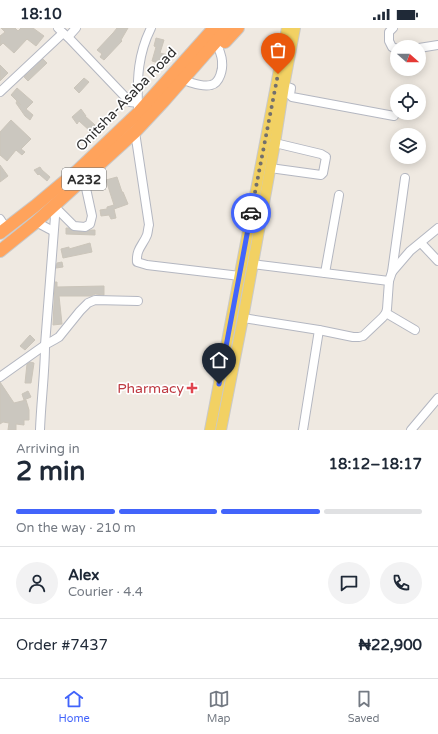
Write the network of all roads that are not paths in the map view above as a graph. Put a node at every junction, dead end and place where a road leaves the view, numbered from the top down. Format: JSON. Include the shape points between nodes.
{"nodes":[{"id":1,"x":76,"y":28,"type":"edge"},
{"id":2,"x":152,"y":28,"type":"edge"},
{"id":3,"x":205,"y":28,"type":"edge"},
{"id":4,"x":214,"y":28,"type":"edge"},
{"id":5,"x":228,"y":28,"type":"edge"},
{"id":6,"x":238,"y":28,"type":"edge"},
{"id":7,"x":287,"y":28,"type":"edge"},
{"id":8,"x":295,"y":28,"type":"edge"},
{"id":9,"x":389,"y":29,"type":"edge"},
{"id":10,"x":63,"y":33,"type":"edge"},
{"id":11,"x":390,"y":43,"type":"edge"},
{"id":12,"x":438,"y":45,"type":"edge"},
{"id":13,"x":426,"y":47,"type":"edge"},
{"id":14,"x":219,"y":49,"type":"junction"},
{"id":15,"x":189,"y":82,"type":"junction"},
{"id":16,"x":284,"y":86,"type":"junction"},
{"id":17,"x":0,"y":92,"type":"edge"},
{"id":18,"x":150,"y":99,"type":"junction"},
{"id":19,"x":163,"y":102,"type":"junction"},
{"id":20,"x":138,"y":108,"type":"junction"},
{"id":21,"x":390,"y":115,"type":"edge"},
{"id":22,"x":135,"y":132,"type":"junction"},
{"id":23,"x":275,"y":144,"type":"junction"},
{"id":24,"x":270,"y":168,"type":"junction"},
{"id":25,"x":84,"y":178,"type":"junction"},
{"id":26,"x":405,"y":178,"type":"dead end"},
{"id":27,"x":338,"y":195,"type":"dead end"},
{"id":28,"x":55,"y":205,"type":"junction"},
{"id":29,"x":36,"y":222,"type":"junction"},
{"id":30,"x":2,"y":226,"type":"edge"},
{"id":31,"x":438,"y":228,"type":"edge"},
{"id":32,"x":54,"y":231,"type":"junction"},
{"id":33,"x":422,"y":243,"type":"junction"},
{"id":34,"x":0,"y":251,"type":"edge"},
{"id":35,"x":438,"y":261,"type":"edge"},
{"id":36,"x":252,"y":264,"type":"junction"},
{"id":37,"x":392,"y":272,"type":"junction"},
{"id":38,"x":324,"y":273,"type":"junction"},
{"id":39,"x":240,"y":276,"type":"junction"},
{"id":40,"x":389,"y":281,"type":"junction"},
{"id":41,"x":138,"y":301,"type":"dead end"},
{"id":42,"x":386,"y":313,"type":"junction"},
{"id":43,"x":243,"y":318,"type":"junction"},
{"id":44,"x":319,"y":330,"type":"junction"},
{"id":45,"x":415,"y":330,"type":"dead end"},
{"id":46,"x":44,"y":345,"type":"junction"},
{"id":47,"x":0,"y":377,"type":"edge"},
{"id":48,"x":438,"y":398,"type":"edge"},
{"id":49,"x":40,"y":430,"type":"edge"},
{"id":50,"x":210,"y":430,"type":"edge"},
{"id":51,"x":221,"y":430,"type":"edge"},
{"id":52,"x":303,"y":430,"type":"edge"},
{"id":53,"x":412,"y":430,"type":"edge"}],
"edges":[{"from":1,"to":10,"type":"street"},
{"from":2,"to":20,"type":"street","via":[[141,58]]},
{"from":3,"to":18,"type":"highway","via":[[168,70]]},
{"from":4,"to":18,"type":"highway","name":"Onitsha-Asaba Road","number":"A232"},
{"from":5,"to":19,"type":"highway","number":"A232"},
{"from":6,"to":14,"type":"highway"},
{"from":7,"to":39,"type":"main road"},
{"from":8,"to":16,"type":"main road"},
{"from":9,"to":11,"type":"street"},
{"from":10,"to":17,"type":"street"},
{"from":10,"to":20,"type":"street"},
{"from":12,"to":13,"type":"street"},
{"from":14,"to":15,"type":"highway"},
{"from":14,"to":15,"type":"street","via":[[222,68],[216,82],[212,85]]},
{"from":15,"to":19,"type":"highway"},
{"from":16,"to":21,"type":"street","via":[[291,88],[292,97]]},
{"from":16,"to":23,"type":"main road"},
{"from":18,"to":20,"type":"highway","name":"Onitsha-Asaba Road","number":"A232"},
{"from":19,"to":22,"type":"highway","number":"A232"},
{"from":20,"to":30,"type":"highway","name":"Onitsha-Asaba Road","number":"A232","via":[[78,170],[35,206]]},
{"from":22,"to":25,"type":"highway","number":"A232"},
{"from":22,"to":39,"type":"street","via":[[149,225],[148,233],[139,248],[137,262]]},
{"from":23,"to":24,"type":"main road"},
{"from":23,"to":24,"type":"street","via":[[326,157],[323,173],[321,175]]},
{"from":24,"to":36,"type":"main road"},
{"from":25,"to":28,"type":"highway","number":"A232"},
{"from":25,"to":28,"type":"street","via":[[92,216],[90,224],[86,227],[74,226]]},
{"from":26,"to":37,"type":"street"},
{"from":27,"to":38,"type":"street"},
{"from":28,"to":29,"type":"highway","number":"A232"},
{"from":28,"to":32,"type":"street"},
{"from":29,"to":32,"type":"street"},
{"from":29,"to":34,"type":"highway","number":"A232"},
{"from":31,"to":33,"type":"street"},
{"from":32,"to":46,"type":"street"},
{"from":33,"to":35,"type":"street"},
{"from":33,"to":37,"type":"street","via":[[410,251]]},
{"from":36,"to":38,"type":"street"},
{"from":36,"to":43,"type":"main road"},
{"from":37,"to":40,"type":"street"},
{"from":38,"to":40,"type":"street"},
{"from":39,"to":50,"type":"main road"},
{"from":40,"to":42,"type":"street"},
{"from":41,"to":46,"type":"street","via":[[95,300],[88,303],[59,336]]},
{"from":42,"to":44,"type":"street","via":[[363,336],[353,337]]},
{"from":42,"to":45,"type":"street"},
{"from":43,"to":44,"type":"street"},
{"from":43,"to":51,"type":"main road"},
{"from":44,"to":52,"type":"street"},
{"from":46,"to":47,"type":"street"},
{"from":46,"to":49,"type":"street"},
{"from":48,"to":53,"type":"street"}]}
